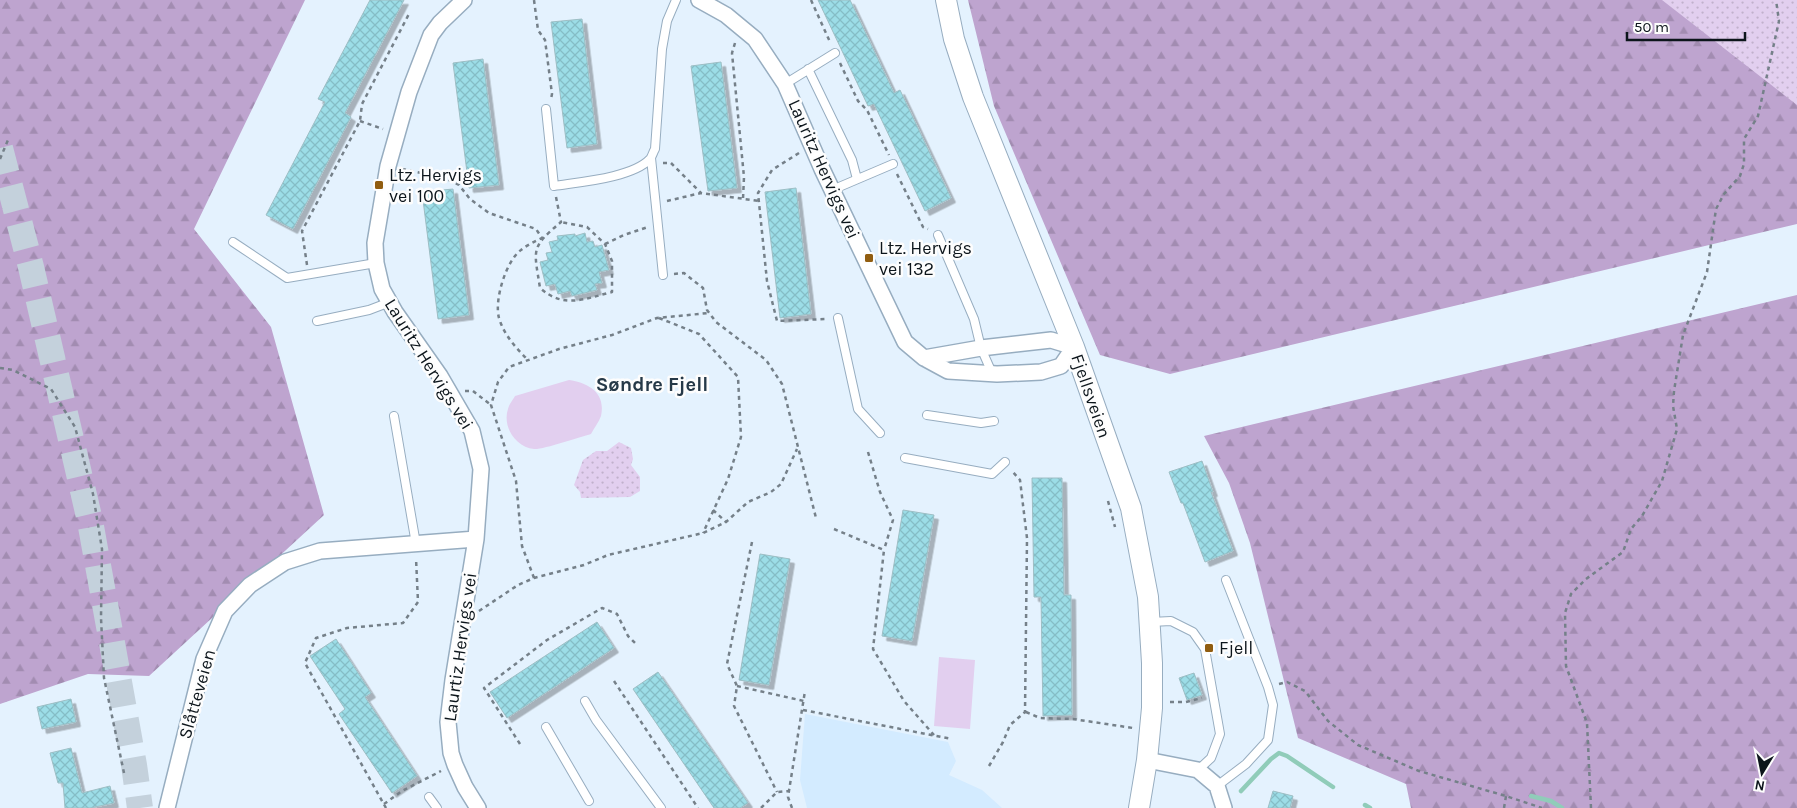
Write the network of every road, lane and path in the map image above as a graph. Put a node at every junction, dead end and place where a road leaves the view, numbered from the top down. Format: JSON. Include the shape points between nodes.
{"nodes":[{"id":1,"x":534,"y":0,"type":"edge"},
{"id":2,"x":676,"y":0,"type":"edge"},
{"id":3,"x":699,"y":0,"type":"edge"},
{"id":4,"x":811,"y":0,"type":"edge"},
{"id":5,"x":946,"y":0,"type":"edge"},
{"id":6,"x":1776,"y":0,"type":"edge"},
{"id":7,"x":461,"y":1,"type":"edge"},
{"id":8,"x":410,"y":12,"type":"dead end"},
{"id":9,"x":740,"y":27,"type":"junction"},
{"id":10,"x":835,"y":53,"type":"junction"},
{"id":11,"x":808,"y":69,"type":"junction"},
{"id":12,"x":785,"y":84,"type":"junction"},
{"id":13,"x":546,"y":109,"type":"joint"},
{"id":14,"x":360,"y":121,"type":"junction"},
{"id":15,"x":396,"y":134,"type":"junction"},
{"id":16,"x":8,"y":140,"type":"dead end"},
{"id":17,"x":812,"y":145,"type":"junction"},
{"id":18,"x":0,"y":159,"type":"edge"},
{"id":19,"x":651,"y":162,"type":"junction"},
{"id":20,"x":893,"y":164,"type":"junction"},
{"id":21,"x":388,"y":166,"type":"junction"},
{"id":22,"x":857,"y":179,"type":"junction"},
{"id":23,"x":554,"y":186,"type":"junction"},
{"id":24,"x":832,"y":190,"type":"junction"},
{"id":25,"x":701,"y":193,"type":"junction"},
{"id":26,"x":743,"y":199,"type":"junction"},
{"id":27,"x":759,"y":201,"type":"junction"},
{"id":28,"x":656,"y":204,"type":"junction"},
{"id":29,"x":561,"y":222,"type":"junction"},
{"id":30,"x":658,"y":224,"type":"junction"},
{"id":31,"x":938,"y":235,"type":"joint"},
{"id":32,"x":542,"y":238,"type":"junction"},
{"id":33,"x":233,"y":242,"type":"dead end"},
{"id":34,"x":605,"y":244,"type":"junction"},
{"id":35,"x":376,"y":263,"type":"junction"},
{"id":36,"x":309,"y":274,"type":"junction"},
{"id":37,"x":664,"y":275,"type":"joint"},
{"id":38,"x":390,"y":302,"type":"junction"},
{"id":39,"x":709,"y":313,"type":"junction"},
{"id":40,"x":657,"y":318,"type":"junction"},
{"id":41,"x":838,"y":318,"type":"joint"},
{"id":42,"x":317,"y":321,"type":"dead end"},
{"id":43,"x":1074,"y":346,"type":"junction"},
{"id":44,"x":981,"y":348,"type":"junction"},
{"id":45,"x":924,"y":358,"type":"junction"},
{"id":46,"x":528,"y":360,"type":"junction"},
{"id":47,"x":0,"y":368,"type":"edge"},
{"id":48,"x":992,"y":373,"type":"junction"},
{"id":49,"x":448,"y":390,"type":"junction"},
{"id":50,"x":491,"y":405,"type":"junction"},
{"id":51,"x":927,"y":415,"type":"dead end"},
{"id":52,"x":394,"y":416,"type":"dead end"},
{"id":53,"x":994,"y":421,"type":"dead end"},
{"id":54,"x":880,"y":433,"type":"dead end"},
{"id":55,"x":797,"y":448,"type":"junction"},
{"id":56,"x":868,"y":452,"type":"dead end"},
{"id":57,"x":905,"y":458,"type":"dead end"},
{"id":58,"x":1006,"y":462,"type":"joint"},
{"id":59,"x":1108,"y":500,"type":"dead end"},
{"id":60,"x":714,"y":510,"type":"junction"},
{"id":61,"x":816,"y":518,"type":"dead end"},
{"id":62,"x":726,"y":522,"type":"junction"},
{"id":63,"x":834,"y":528,"type":"dead end"},
{"id":64,"x":1115,"y":528,"type":"dead end"},
{"id":65,"x":703,"y":533,"type":"junction"},
{"id":66,"x":476,"y":539,"type":"junction"},
{"id":67,"x":752,"y":542,"type":"dead end"},
{"id":68,"x":416,"y":544,"type":"junction"},
{"id":69,"x":884,"y":550,"type":"junction"},
{"id":70,"x":534,"y":578,"type":"junction"},
{"id":71,"x":1226,"y":580,"type":"dead end"},
{"id":72,"x":463,"y":616,"type":"junction"},
{"id":73,"x":1150,"y":622,"type":"junction"},
{"id":74,"x":635,"y":644,"type":"dead end"},
{"id":75,"x":614,"y":681,"type":"dead end"},
{"id":76,"x":737,"y":686,"type":"junction"},
{"id":77,"x":1268,"y":687,"type":"junction"},
{"id":78,"x":805,"y":691,"type":"dead end"},
{"id":79,"x":1214,"y":696,"type":"junction"},
{"id":80,"x":585,"y":701,"type":"dead end"},
{"id":81,"x":804,"y":701,"type":"junction"},
{"id":82,"x":1166,"y":702,"type":"dead end"},
{"id":83,"x":803,"y":710,"type":"junction"},
{"id":84,"x":1025,"y":712,"type":"junction"},
{"id":85,"x":546,"y":727,"type":"dead end"},
{"id":86,"x":1137,"y":729,"type":"dead end"},
{"id":87,"x":934,"y":735,"type":"junction"},
{"id":88,"x":952,"y":739,"type":"dead end"},
{"id":89,"x":520,"y":744,"type":"dead end"},
{"id":90,"x":1147,"y":760,"type":"junction"},
{"id":91,"x":455,"y":766,"type":"junction"},
{"id":92,"x":989,"y":766,"type":"dead end"},
{"id":93,"x":1198,"y":770,"type":"junction"},
{"id":94,"x":124,"y":773,"type":"dead end"},
{"id":95,"x":1217,"y":786,"type":"junction"},
{"id":96,"x":789,"y":790,"type":"junction"},
{"id":97,"x":777,"y":792,"type":"junction"},
{"id":98,"x":1506,"y":796,"type":"junction"},
{"id":99,"x":428,"y":797,"type":"dead end"},
{"id":100,"x":589,"y":801,"type":"dead end"},
{"id":101,"x":384,"y":804,"type":"junction"},
{"id":102,"x":167,"y":808,"type":"edge"},
{"id":103,"x":386,"y":808,"type":"edge"},
{"id":104,"x":437,"y":808,"type":"edge"},
{"id":105,"x":478,"y":808,"type":"edge"},
{"id":106,"x":661,"y":808,"type":"edge"},
{"id":107,"x":698,"y":808,"type":"edge"},
{"id":108,"x":761,"y":808,"type":"edge"},
{"id":109,"x":792,"y":808,"type":"edge"},
{"id":110,"x":1139,"y":808,"type":"edge"},
{"id":111,"x":1224,"y":808,"type":"edge"},
{"id":112,"x":1504,"y":808,"type":"edge"},
{"id":113,"x":1542,"y":808,"type":"edge"},
{"id":114,"x":1591,"y":808,"type":"edge"}],
"edges":[{"from":1,"to":13,"type":"path","via":[[538,30],[545,40],[552,94]]},
{"from":2,"to":19,"type":"lane","via":[[667,21],[662,49],[655,149]]},
{"from":3,"to":9,"type":"street","name":"Lauritz Hervigs vei"},
{"from":4,"to":10,"type":"path"},
{"from":5,"to":43,"type":"main road","name":"Fjellsveien","via":[[954,39],[973,97]]},
{"from":6,"to":114,"type":"path","via":[[1779,21],[1758,116],[1744,139],[1744,164],[1740,176],[1716,209],[1707,272],[1683,335],[1673,406],[1677,429],[1662,481],[1631,529],[1623,552],[1586,579],[1572,594],[1565,613],[1566,666],[1587,723]]},
{"from":7,"to":15,"type":"street","name":"Lauritz Hervigs vei","via":[[431,35]]},
{"from":8,"to":14,"type":"path","via":[[362,104]]},
{"from":9,"to":12,"type":"street","name":"Lauritz Hervigs vei","via":[[755,39]]},
{"from":9,"to":26,"type":"path","via":[[732,54],[744,177]]},
{"from":10,"to":11,"type":"lane"},
{"from":10,"to":20,"type":"path"},
{"from":11,"to":12,"type":"lane"},
{"from":11,"to":22,"type":"lane","via":[[852,160]]},
{"from":12,"to":17,"type":"street","name":"Lauritz Hervigs vei"},
{"from":13,"to":23,"type":"lane"},
{"from":14,"to":15,"type":"path"},
{"from":14,"to":36,"type":"path","via":[[302,231]]},
{"from":15,"to":21,"type":"street","name":"Lauritz Hervigs vei"},
{"from":16,"to":18,"type":"path"},
{"from":17,"to":24,"type":"street","name":"Lauritz Hervigs vei"},
{"from":17,"to":27,"type":"path","via":[[772,170],[758,193]]},
{"from":19,"to":23,"type":"lane","via":[[628,173]]},
{"from":19,"to":25,"type":"path","via":[[671,163]]},
{"from":19,"to":28,"type":"lane"},
{"from":20,"to":22,"type":"lane"},
{"from":20,"to":31,"type":"path","via":[[923,227]]},
{"from":21,"to":32,"type":"path","via":[[445,178],[459,185],[470,199],[489,213],[536,228]]},
{"from":21,"to":35,"type":"street","name":"Lauritz Hervigs vei","via":[[375,243]]},
{"from":22,"to":24,"type":"lane"},
{"from":23,"to":29,"type":"path"},
{"from":24,"to":45,"type":"street","name":"Lauritz Hervigs vei","via":[[905,342]]},
{"from":25,"to":26,"type":"path"},
{"from":25,"to":28,"type":"path"},
{"from":26,"to":27,"type":"path"},
{"from":27,"to":41,"type":"path","via":[[767,281],[777,321]]},
{"from":28,"to":30,"type":"lane"},
{"from":29,"to":32,"type":"path"},
{"from":29,"to":34,"type":"path","via":[[587,226]]},
{"from":30,"to":34,"type":"path"},
{"from":30,"to":37,"type":"lane"},
{"from":31,"to":44,"type":"lane","via":[[974,318]]},
{"from":32,"to":34,"type":"path","via":[[535,254],[540,288],[550,297],[570,302],[612,292],[612,261]]},
{"from":32,"to":46,"type":"path","via":[[519,251],[508,268],[498,296],[498,318],[512,344]]},
{"from":33,"to":36,"type":"lane","via":[[286,278]]},
{"from":35,"to":36,"type":"lane"},
{"from":35,"to":38,"type":"street","name":"Lauritz Hervigs vei","via":[[382,289]]},
{"from":37,"to":39,"type":"path","via":[[684,274],[703,288]]},
{"from":38,"to":42,"type":"lane"},
{"from":38,"to":49,"type":"street","name":"Lauritz Hervigs vei"},
{"from":39,"to":40,"type":"path"},
{"from":39,"to":55,"type":"path","via":[[766,360],[782,384]]},
{"from":40,"to":46,"type":"path"},
{"from":40,"to":60,"type":"path","via":[[699,334],[738,377],[741,437]]},
{"from":41,"to":54,"type":"lane","via":[[858,409]]},
{"from":43,"to":44,"type":"street","via":[[1051,340]]},
{"from":43,"to":48,"type":"street","name":"Lauritz Hervigs vei","via":[[1061,366],[1042,372]]},
{"from":43,"to":73,"type":"main road","name":"Fjellsveien","via":[[1131,508]]},
{"from":44,"to":45,"type":"street"},
{"from":44,"to":48,"type":"lane"},
{"from":45,"to":48,"type":"street","name":"Lauritz Hervigs vei","via":[[948,371]]},
{"from":46,"to":50,"type":"path","via":[[509,367],[498,382]]},
{"from":47,"to":94,"type":"path","via":[[13,370],[51,389],[76,427],[93,494],[102,549],[104,678]]},
{"from":49,"to":50,"type":"path","via":[[473,391]]},
{"from":49,"to":66,"type":"street","name":"Lauritz Hervigs vei","via":[[472,431],[481,469]]},
{"from":50,"to":70,"type":"path","via":[[516,481],[522,546]]},
{"from":51,"to":53,"type":"lane"},
{"from":52,"to":68,"type":"lane"},
{"from":55,"to":61,"type":"path"},
{"from":55,"to":62,"type":"path","via":[[781,484],[748,502]]},
{"from":56,"to":69,"type":"path","via":[[880,492],[893,520]]},
{"from":57,"to":58,"type":"lane","via":[[992,474]]},
{"from":58,"to":84,"type":"path","via":[[1020,480],[1027,538]]},
{"from":59,"to":64,"type":"path"},
{"from":60,"to":62,"type":"path"},
{"from":60,"to":65,"type":"path"},
{"from":62,"to":65,"type":"path"},
{"from":63,"to":69,"type":"path"},
{"from":65,"to":70,"type":"path","via":[[608,555]]},
{"from":66,"to":68,"type":"street","name":"Slåtteveien"},
{"from":66,"to":72,"type":"street","name":"Laurtiz Hervigs vei"},
{"from":67,"to":76,"type":"path","via":[[727,664]]},
{"from":68,"to":101,"type":"path","via":[[418,602],[403,623],[347,628],[316,638],[305,663]]},
{"from":68,"to":102,"type":"street","name":"Slåtteveien","via":[[320,551],[286,562],[250,585],[225,611],[204,658]]},
{"from":69,"to":87,"type":"path","via":[[873,649],[904,701]]},
{"from":70,"to":72,"type":"path","via":[[482,609]]},
{"from":71,"to":77,"type":"lane"},
{"from":72,"to":91,"type":"street","name":"Laurtiz Hervigs vei","via":[[448,722]]},
{"from":73,"to":79,"type":"lane","via":[[1171,621],[1194,632],[1206,649]]},
{"from":73,"to":90,"type":"main road","name":"Fjellsveien","via":[[1152,708]]},
{"from":74,"to":89,"type":"path","via":[[617,614],[602,608],[548,640],[484,688]]},
{"from":75,"to":107,"type":"path"},
{"from":76,"to":81,"type":"path"},
{"from":76,"to":97,"type":"path","via":[[734,706]]},
{"from":77,"to":95,"type":"lane","via":[[1273,705],[1268,740],[1246,764]]},
{"from":77,"to":98,"type":"path","via":[[1286,682],[1305,692],[1328,721],[1358,745],[1419,771]]},
{"from":78,"to":81,"type":"path"},
{"from":79,"to":82,"type":"path"},
{"from":79,"to":93,"type":"lane","via":[[1220,734],[1211,758]]},
{"from":80,"to":106,"type":"lane"},
{"from":81,"to":83,"type":"path"},
{"from":83,"to":87,"type":"path"},
{"from":83,"to":96,"type":"path"},
{"from":84,"to":86,"type":"path","via":[[1040,718],[1073,719]]},
{"from":84,"to":92,"type":"path","via":[[1010,725]]},
{"from":85,"to":100,"type":"lane"},
{"from":87,"to":88,"type":"path"},
{"from":90,"to":93,"type":"street"},
{"from":90,"to":110,"type":"main road","name":"Fjellsveien"},
{"from":91,"to":101,"type":"path","via":[[431,775]]},
{"from":91,"to":105,"type":"street","name":"Laurtiz Hervigs vei"},
{"from":93,"to":95,"type":"street"},
{"from":95,"to":111,"type":"street"},
{"from":96,"to":97,"type":"path"},
{"from":96,"to":109,"type":"path"},
{"from":97,"to":108,"type":"path"},
{"from":98,"to":112,"type":"path"},
{"from":98,"to":113,"type":"path"},
{"from":99,"to":104,"type":"lane"},
{"from":101,"to":103,"type":"path"}]}
